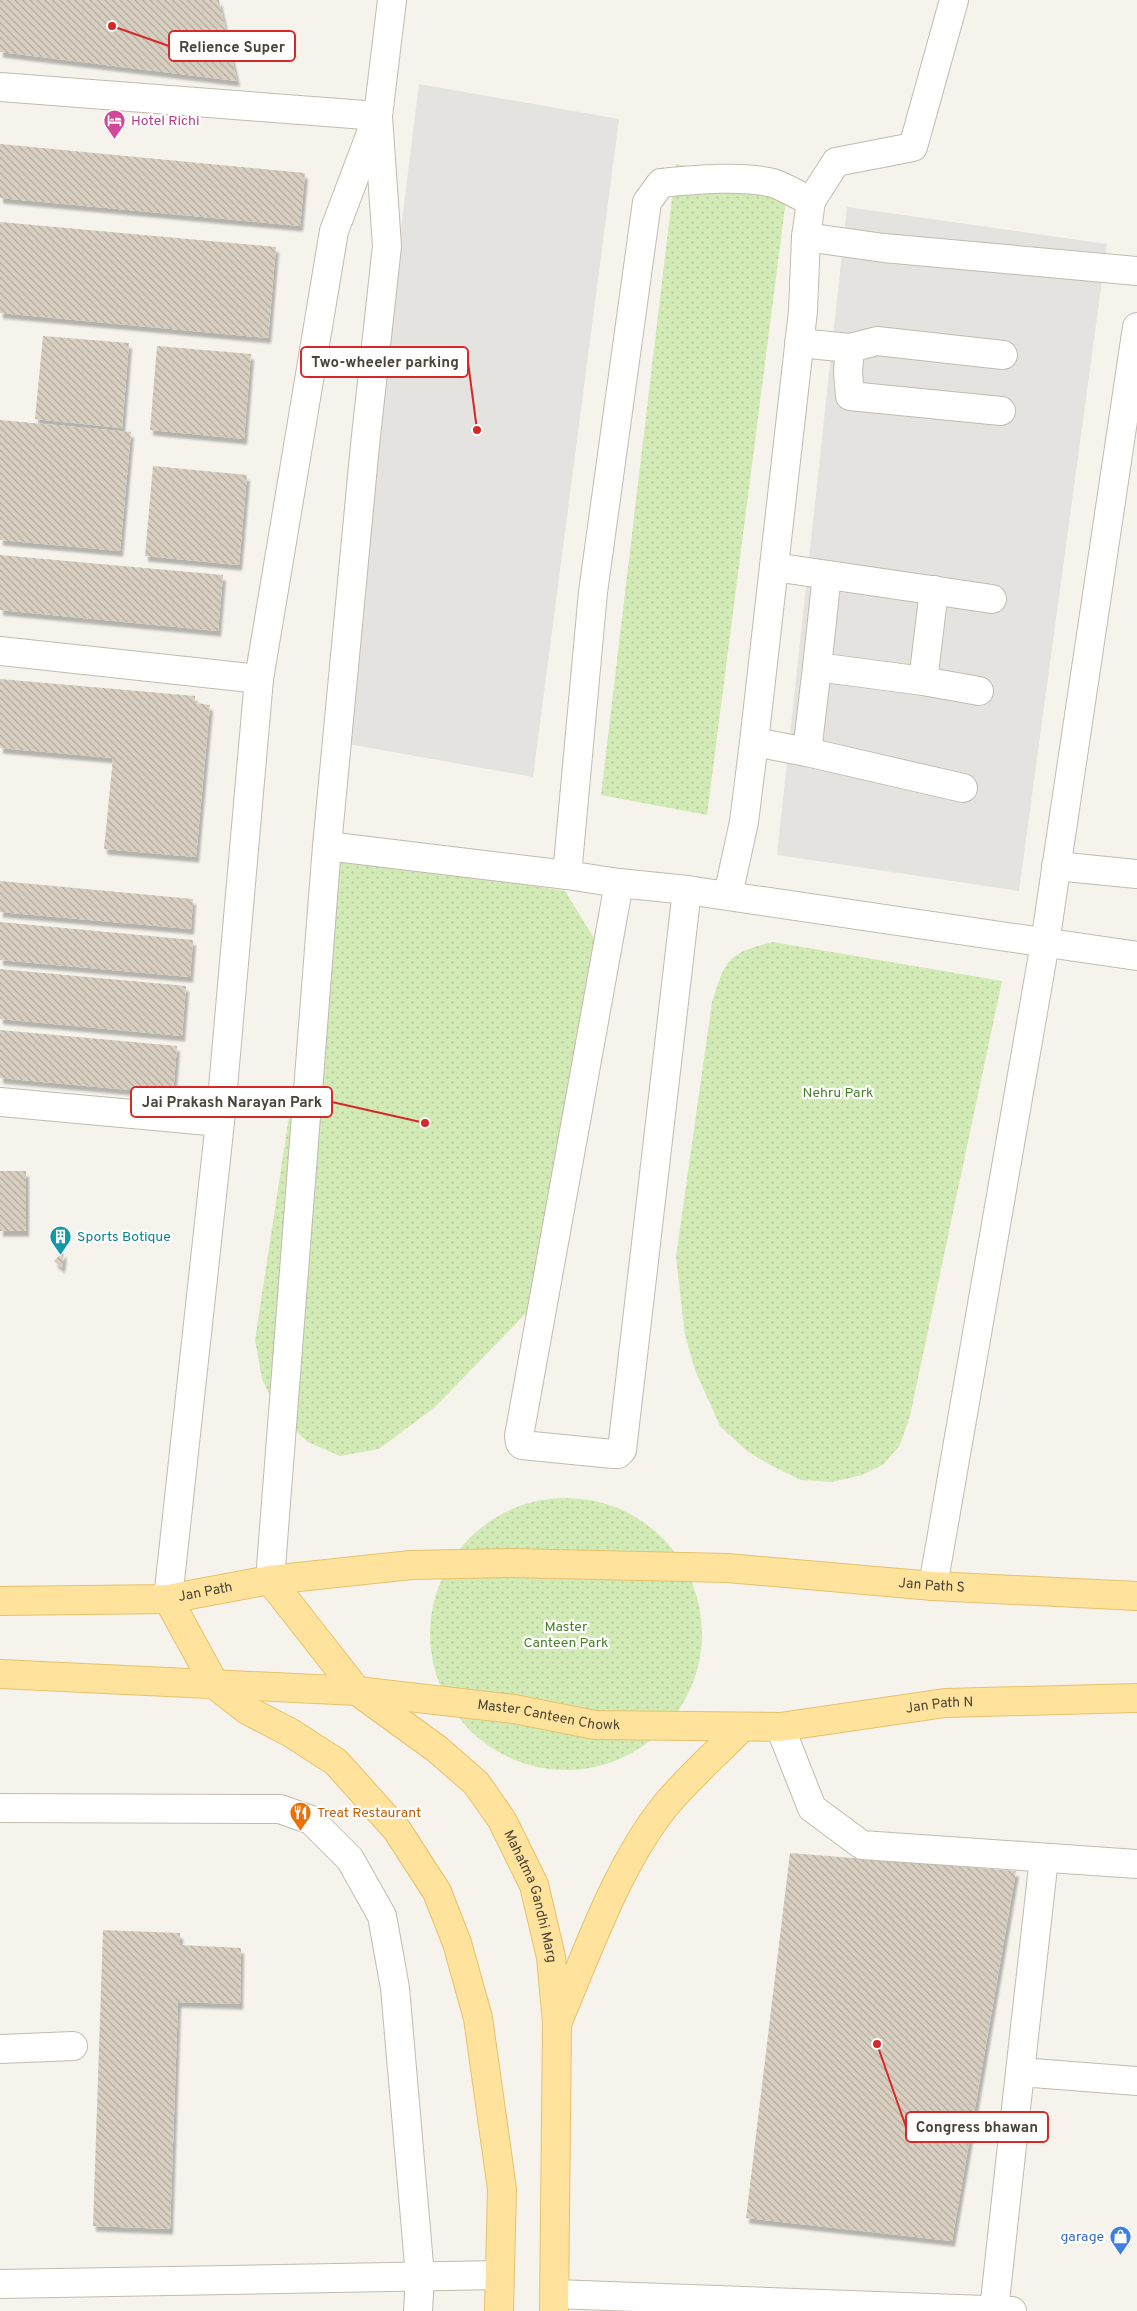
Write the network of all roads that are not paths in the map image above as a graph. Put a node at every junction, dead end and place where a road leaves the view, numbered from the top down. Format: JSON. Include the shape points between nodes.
{"nodes":[{"id":1,"x":392,"y":0,"type":"edge"},
{"id":2,"x":954,"y":0,"type":"edge"},
{"id":3,"x":0,"y":87,"type":"edge"},
{"id":4,"x":378,"y":116,"type":"junction"},
{"id":5,"x":811,"y":202,"type":"junction"},
{"id":6,"x":806,"y":237,"type":"junction"},
{"id":7,"x":1137,"y":271,"type":"edge"},
{"id":8,"x":1137,"y":327,"type":"edge"},
{"id":9,"x":799,"y":343,"type":"junction"},
{"id":10,"x":850,"y":348,"type":"junction"},
{"id":11,"x":1003,"y":355,"type":"dead end"},
{"id":12,"x":1001,"y":411,"type":"dead end"},
{"id":13,"x":774,"y":567,"type":"junction"},
{"id":14,"x":827,"y":575,"type":"junction"},
{"id":15,"x":934,"y":590,"type":"junction"},
{"id":16,"x":992,"y":599,"type":"dead end"},
{"id":17,"x":0,"y":651,"type":"edge"},
{"id":18,"x":816,"y":668,"type":"junction"},
{"id":19,"x":259,"y":679,"type":"junction"},
{"id":20,"x":923,"y":681,"type":"junction"},
{"id":21,"x":980,"y":692,"type":"dead end"},
{"id":22,"x":754,"y":742,"type":"junction"},
{"id":23,"x":807,"y":752,"type":"junction"},
{"id":24,"x":963,"y":788,"type":"dead end"},
{"id":25,"x":327,"y":846,"type":"junction"},
{"id":26,"x":1056,"y":866,"type":"junction"},
{"id":27,"x":1137,"y":874,"type":"edge"},
{"id":28,"x":567,"y":875,"type":"junction"},
{"id":29,"x":620,"y":883,"type":"junction"},
{"id":30,"x":687,"y":890,"type":"junction"},
{"id":31,"x":728,"y":896,"type":"junction"},
{"id":32,"x":1045,"y":943,"type":"junction"},
{"id":33,"x":1137,"y":956,"type":"edge"},
{"id":34,"x":0,"y":1102,"type":"edge"},
{"id":35,"x":220,"y":1122,"type":"junction"},
{"id":36,"x":727,"y":1568,"type":"joint"},
{"id":37,"x":270,"y":1580,"type":"junction"},
{"id":38,"x":933,"y":1586,"type":"junction"},
{"id":39,"x":1137,"y":1596,"type":"edge"},
{"id":40,"x":168,"y":1599,"type":"junction"},
{"id":41,"x":0,"y":1600,"type":"edge"},
{"id":42,"x":0,"y":1674,"type":"edge"},
{"id":43,"x":215,"y":1685,"type":"junction"},
{"id":44,"x":357,"y":1691,"type":"junction"},
{"id":45,"x":1137,"y":1698,"type":"edge"},
{"id":46,"x":742,"y":1727,"type":"junction"},
{"id":47,"x":780,"y":1727,"type":"junction"},
{"id":48,"x":0,"y":1808,"type":"edge"},
{"id":49,"x":1044,"y":1858,"type":"junction"},
{"id":50,"x":1137,"y":1864,"type":"edge"},
{"id":51,"x":557,"y":2023,"type":"junction"},
{"id":52,"x":73,"y":2046,"type":"dead end"},
{"id":53,"x":0,"y":2049,"type":"edge"},
{"id":54,"x":1020,"y":2072,"type":"junction"},
{"id":55,"x":1137,"y":2081,"type":"edge"},
{"id":56,"x":499,"y":2275,"type":"junction"},
{"id":57,"x":420,"y":2276,"type":"junction"},
{"id":58,"x":0,"y":2284,"type":"edge"},
{"id":59,"x":554,"y":2302,"type":"edge"},
{"id":60,"x":737,"y":2306,"type":"edge"},
{"id":61,"x":418,"y":2311,"type":"edge"},
{"id":62,"x":499,"y":2311,"type":"edge"},
{"id":63,"x":1003,"y":2311,"type":"edge"}],
"edges":[{"from":1,"to":4,"type":"street"},
{"from":2,"to":5,"type":"street","via":[[913,147],[836,162]]},
{"from":3,"to":4,"type":"street"},
{"from":4,"to":19,"type":"street","via":[[334,231]]},
{"from":4,"to":25,"type":"street","via":[[387,246],[364,444]]},
{"from":5,"to":6,"type":"street"},
{"from":5,"to":28,"type":"street","via":[[773,183],[693,180],[661,183],[647,202],[593,592]]},
{"from":6,"to":7,"type":"street","via":[[884,248]]},
{"from":6,"to":9,"type":"street"},
{"from":8,"to":26,"type":"street"},
{"from":9,"to":10,"type":"street"},
{"from":9,"to":13,"type":"street"},
{"from":10,"to":11,"type":"street","via":[[877,341]]},
{"from":10,"to":12,"type":"street","via":[[850,396]]},
{"from":13,"to":14,"type":"street"},
{"from":13,"to":22,"type":"street"},
{"from":14,"to":15,"type":"street"},
{"from":14,"to":18,"type":"street"},
{"from":15,"to":16,"type":"street"},
{"from":15,"to":20,"type":"street"},
{"from":17,"to":19,"type":"street"},
{"from":18,"to":20,"type":"street"},
{"from":18,"to":23,"type":"street"},
{"from":19,"to":35,"type":"street"},
{"from":20,"to":21,"type":"street"},
{"from":22,"to":23,"type":"street"},
{"from":22,"to":31,"type":"street","via":[[744,822]]},
{"from":23,"to":24,"type":"street"},
{"from":25,"to":28,"type":"street"},
{"from":25,"to":37,"type":"street"},
{"from":26,"to":27,"type":"street"},
{"from":26,"to":32,"type":"street"},
{"from":28,"to":29,"type":"street"},
{"from":29,"to":30,"type":"street"},
{"from":29,"to":30,"type":"street","via":[[519,1436],[522,1445],[613,1454],[622,1450]]},
{"from":30,"to":31,"type":"street"},
{"from":31,"to":32,"type":"street"},
{"from":32,"to":33,"type":"street"},
{"from":32,"to":38,"type":"street"},
{"from":34,"to":35,"type":"street"},
{"from":35,"to":40,"type":"street"},
{"from":36,"to":37,"type":"main road","name":"Jan Path","via":[[589,1564],[411,1565]]},
{"from":36,"to":38,"type":"main road","name":"Jan Path S"},
{"from":37,"to":40,"type":"main road","name":"Jan Path"},
{"from":37,"to":44,"type":"main road","name":"Mahatma Gandhi Marg"},
{"from":38,"to":39,"type":"main road","name":"Jan Path S"},
{"from":40,"to":41,"type":"main road","name":"Jan Path"},
{"from":40,"to":43,"type":"main road"},
{"from":42,"to":43,"type":"main road"},
{"from":43,"to":44,"type":"main road"},
{"from":43,"to":56,"type":"main road","via":[[248,1710],[336,1762],[397,1830],[437,1892],[458,1943],[478,2018],[502,2189]]},
{"from":44,"to":46,"type":"main road","name":"Master Canteen Chowk","via":[[514,1709],[595,1725]]},
{"from":44,"to":51,"type":"main road","name":"Mahatma Gandhi Marg","via":[[437,1749],[476,1783],[502,1820],[534,1885],[551,1957]]},
{"from":45,"to":47,"type":"main road","name":"Jan Path N","via":[[945,1703]]},
{"from":46,"to":47,"type":"main road","name":"Jan Path N"},
{"from":46,"to":51,"type":"main road","via":[[665,1807],[632,1858],[614,1891]]},
{"from":47,"to":49,"type":"street","via":[[812,1808],[862,1845]]},
{"from":48,"to":57,"type":"street","via":[[280,1809],[311,1820],[350,1859],[382,1916],[395,1988]]},
{"from":49,"to":50,"type":"street"},
{"from":49,"to":54,"type":"street"},
{"from":51,"to":59,"type":"main road","name":"Mahatma Gandhi Marg"},
{"from":52,"to":53,"type":"street"},
{"from":54,"to":55,"type":"street"},
{"from":54,"to":63,"type":"street"},
{"from":56,"to":57,"type":"street"},
{"from":56,"to":62,"type":"main road"},
{"from":57,"to":58,"type":"street"},
{"from":57,"to":61,"type":"street"},
{"from":59,"to":60,"type":"street"},
{"from":60,"to":63,"type":"street"}]}
